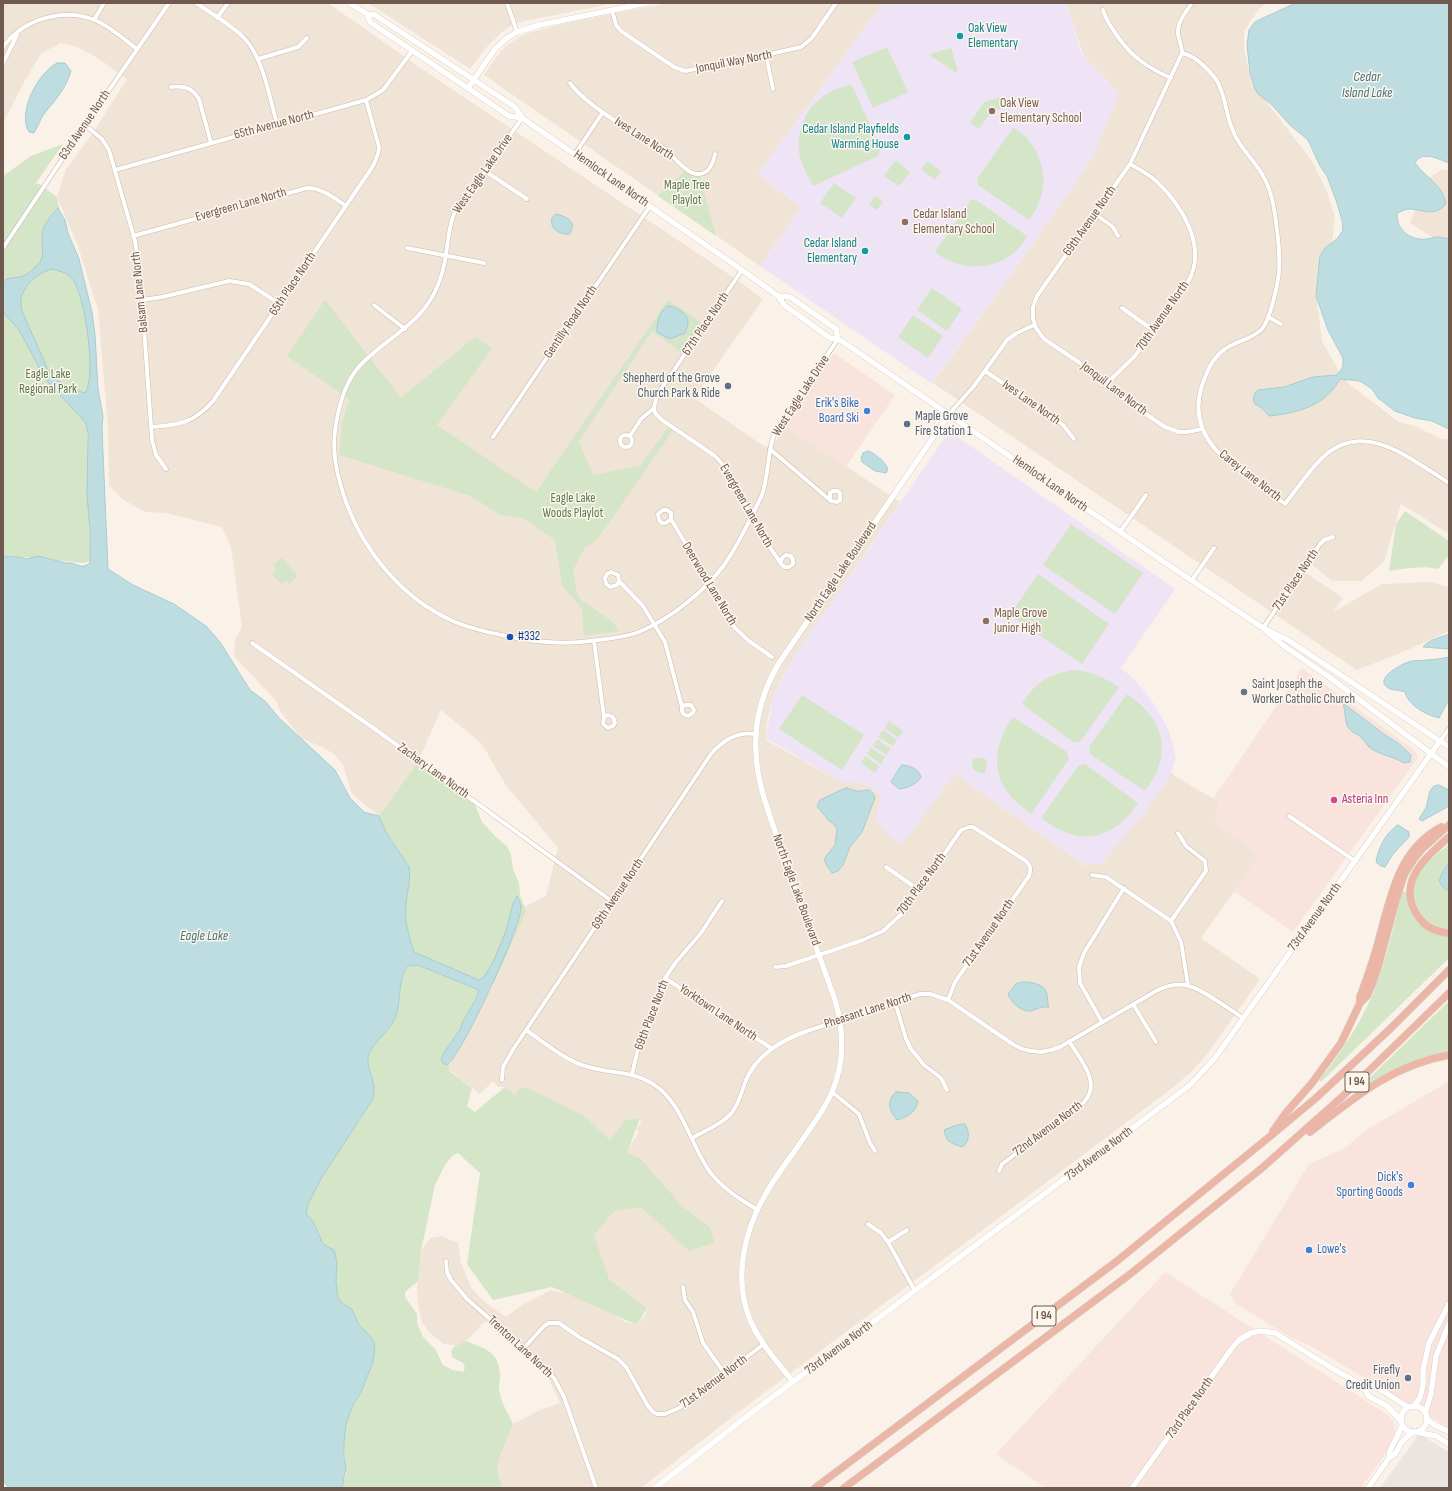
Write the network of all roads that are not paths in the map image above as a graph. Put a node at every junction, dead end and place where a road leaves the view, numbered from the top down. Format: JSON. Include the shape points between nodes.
{"nodes":[{"id":1,"x":104,"y":3,"type":"edge"},
{"id":2,"x":169,"y":3,"type":"edge"},
{"id":3,"x":196,"y":3,"type":"edge"},
{"id":4,"x":228,"y":3,"type":"edge"},
{"id":5,"x":349,"y":3,"type":"edge"},
{"id":6,"x":507,"y":3,"type":"edge"},
{"id":7,"x":646,"y":3,"type":"edge"},
{"id":8,"x":836,"y":3,"type":"edge"},
{"id":9,"x":1192,"y":3,"type":"edge"},
{"id":10,"x":612,"y":10,"type":"junction"},
{"id":11,"x":1103,"y":10,"type":"dead end"},
{"id":12,"x":367,"y":14,"type":"junction"},
{"id":13,"x":217,"y":18,"type":"junction"},
{"id":14,"x":94,"y":20,"type":"junction"},
{"id":15,"x":517,"y":32,"type":"junction"},
{"id":16,"x":18,"y":33,"type":"junction"},
{"id":17,"x":307,"y":38,"type":"dead end"},
{"id":18,"x":3,"y":47,"type":"edge"},
{"id":19,"x":137,"y":49,"type":"junction"},
{"id":20,"x":412,"y":51,"type":"junction"},
{"id":21,"x":1182,"y":53,"type":"junction"},
{"id":22,"x":766,"y":55,"type":"junction"},
{"id":23,"x":258,"y":58,"type":"junction"},
{"id":24,"x":3,"y":63,"type":"edge"},
{"id":25,"x":1170,"y":78,"type":"junction"},
{"id":26,"x":474,"y":80,"type":"junction"},
{"id":27,"x":570,"y":83,"type":"dead end"},
{"id":28,"x":171,"y":87,"type":"dead end"},
{"id":29,"x":468,"y":88,"type":"junction"},
{"id":30,"x":773,"y":89,"type":"dead end"},
{"id":31,"x":366,"y":100,"type":"junction"},
{"id":32,"x":603,"y":112,"type":"junction"},
{"id":33,"x":522,"y":118,"type":"junction"},
{"id":34,"x":84,"y":124,"type":"junction"},
{"id":35,"x":277,"y":124,"type":"junction"},
{"id":36,"x":211,"y":142,"type":"junction"},
{"id":37,"x":575,"y":154,"type":"junction"},
{"id":38,"x":714,"y":154,"type":"dead end"},
{"id":39,"x":1130,"y":164,"type":"junction"},
{"id":40,"x":115,"y":170,"type":"junction"},
{"id":41,"x":485,"y":171,"type":"junction"},
{"id":42,"x":527,"y":199,"type":"dead end"},
{"id":43,"x":346,"y":206,"type":"junction"},
{"id":44,"x":650,"y":206,"type":"junction"},
{"id":45,"x":1095,"y":214,"type":"junction"},
{"id":46,"x":133,"y":236,"type":"junction"},
{"id":47,"x":1118,"y":236,"type":"dead end"},
{"id":48,"x":3,"y":248,"type":"edge"},
{"id":49,"x":407,"y":248,"type":"dead end"},
{"id":50,"x":446,"y":255,"type":"junction"},
{"id":51,"x":484,"y":263,"type":"dead end"},
{"id":52,"x":742,"y":270,"type":"junction"},
{"id":53,"x":778,"y":296,"type":"junction"},
{"id":54,"x":142,"y":300,"type":"junction"},
{"id":55,"x":280,"y":304,"type":"junction"},
{"id":56,"x":374,"y":305,"type":"dead end"},
{"id":57,"x":1122,"y":308,"type":"dead end"},
{"id":58,"x":1268,"y":318,"type":"junction"},
{"id":59,"x":1281,"y":324,"type":"dead end"},
{"id":60,"x":1034,"y":325,"type":"junction"},
{"id":61,"x":405,"y":329,"type":"junction"},
{"id":62,"x":1153,"y":330,"type":"junction"},
{"id":63,"x":838,"y":338,"type":"junction"},
{"id":64,"x":984,"y":371,"type":"junction"},
{"id":65,"x":1105,"y":385,"type":"junction"},
{"id":66,"x":654,"y":408,"type":"junction"},
{"id":67,"x":949,"y":414,"type":"junction"},
{"id":68,"x":152,"y":427,"type":"junction"},
{"id":69,"x":1202,"y":429,"type":"junction"},
{"id":70,"x":630,"y":436,"type":"dead end"},
{"id":71,"x":493,"y":437,"type":"dead end"},
{"id":72,"x":1074,"y":439,"type":"dead end"},
{"id":73,"x":770,"y":449,"type":"junction"},
{"id":74,"x":166,"y":469,"type":"dead end"},
{"id":75,"x":1449,"y":483,"type":"edge"},
{"id":76,"x":1146,"y":495,"type":"dead end"},
{"id":77,"x":830,"y":498,"type":"dead end"},
{"id":78,"x":751,"y":516,"type":"junction"},
{"id":79,"x":671,"y":519,"type":"dead end"},
{"id":80,"x":1120,"y":532,"type":"junction"},
{"id":81,"x":1333,"y":537,"type":"dead end"},
{"id":82,"x":1214,"y":548,"type":"dead end"},
{"id":83,"x":781,"y":562,"type":"dead end"},
{"id":84,"x":1192,"y":580,"type":"junction"},
{"id":85,"x":619,"y":581,"type":"dead end"},
{"id":86,"x":708,"y":582,"type":"junction"},
{"id":87,"x":655,"y":624,"type":"junction"},
{"id":88,"x":1263,"y":628,"type":"junction"},
{"id":89,"x":594,"y":640,"type":"junction"},
{"id":90,"x":252,"y":643,"type":"dead end"},
{"id":91,"x":772,"y":657,"type":"dead end"},
{"id":92,"x":682,"y":707,"type":"dead end"},
{"id":93,"x":604,"y":717,"type":"dead end"},
{"id":94,"x":1449,"y":729,"type":"edge"},
{"id":95,"x":756,"y":734,"type":"junction"},
{"id":96,"x":1440,"y":742,"type":"junction"},
{"id":97,"x":1449,"y":747,"type":"edge"},
{"id":98,"x":1431,"y":754,"type":"junction"},
{"id":99,"x":1449,"y":766,"type":"edge"},
{"id":100,"x":1289,"y":816,"type":"dead end"},
{"id":101,"x":1449,"y":825,"type":"edge"},
{"id":102,"x":974,"y":827,"type":"joint"},
{"id":103,"x":1178,"y":833,"type":"dead end"},
{"id":104,"x":1449,"y":837,"type":"edge"},
{"id":105,"x":1355,"y":861,"type":"junction"},
{"id":106,"x":886,"y":867,"type":"dead end"},
{"id":107,"x":1092,"y":875,"type":"dead end"},
{"id":108,"x":1124,"y":888,"type":"junction"},
{"id":109,"x":919,"y":890,"type":"junction"},
{"id":110,"x":722,"y":901,"type":"dead end"},
{"id":111,"x":613,"y":902,"type":"junction"},
{"id":112,"x":1171,"y":921,"type":"junction"},
{"id":113,"x":1449,"y":933,"type":"edge"},
{"id":114,"x":819,"y":955,"type":"junction"},
{"id":115,"x":775,"y":967,"type":"dead end"},
{"id":116,"x":1449,"y":970,"type":"edge"},
{"id":117,"x":665,"y":978,"type":"junction"},
{"id":118,"x":1188,"y":985,"type":"junction"},
{"id":119,"x":1449,"y":993,"type":"edge"},
{"id":120,"x":948,"y":1000,"type":"junction"},
{"id":121,"x":895,"y":1002,"type":"junction"},
{"id":122,"x":1133,"y":1004,"type":"junction"},
{"id":123,"x":1243,"y":1018,"type":"junction"},
{"id":124,"x":840,"y":1020,"type":"junction"},
{"id":125,"x":1102,"y":1022,"type":"junction"},
{"id":126,"x":526,"y":1030,"type":"junction"},
{"id":127,"x":1069,"y":1041,"type":"junction"},
{"id":128,"x":1156,"y":1042,"type":"dead end"},
{"id":129,"x":771,"y":1048,"type":"junction"},
{"id":130,"x":1449,"y":1055,"type":"edge"},
{"id":131,"x":632,"y":1074,"type":"junction"},
{"id":132,"x":502,"y":1080,"type":"dead end"},
{"id":133,"x":947,"y":1090,"type":"dead end"},
{"id":134,"x":832,"y":1092,"type":"junction"},
{"id":135,"x":692,"y":1138,"type":"junction"},
{"id":136,"x":1268,"y":1138,"type":"junction"},
{"id":137,"x":875,"y":1151,"type":"dead end"},
{"id":138,"x":1262,"y":1168,"type":"junction"},
{"id":139,"x":999,"y":1171,"type":"dead end"},
{"id":140,"x":758,"y":1210,"type":"junction"},
{"id":141,"x":868,"y":1224,"type":"dead end"},
{"id":142,"x":907,"y":1230,"type":"dead end"},
{"id":143,"x":888,"y":1242,"type":"junction"},
{"id":144,"x":446,"y":1261,"type":"dead end"},
{"id":145,"x":683,"y":1287,"type":"dead end"},
{"id":146,"x":915,"y":1291,"type":"junction"},
{"id":147,"x":1449,"y":1304,"type":"edge"},
{"id":148,"x":1449,"y":1324,"type":"edge"},
{"id":149,"x":764,"y":1344,"type":"junction"},
{"id":150,"x":524,"y":1348,"type":"junction"},
{"id":151,"x":725,"y":1374,"type":"junction"},
{"id":152,"x":793,"y":1382,"type":"junction"},
{"id":153,"x":1364,"y":1386,"type":"junction"},
{"id":154,"x":1411,"y":1407,"type":"junction"},
{"id":155,"x":1426,"y":1415,"type":"junction"},
{"id":156,"x":1401,"y":1423,"type":"junction"},
{"id":157,"x":1414,"y":1432,"type":"junction"},
{"id":158,"x":1449,"y":1432,"type":"edge"},
{"id":159,"x":1449,"y":1444,"type":"edge"},
{"id":160,"x":1389,"y":1458,"type":"junction"},
{"id":161,"x":596,"y":1488,"type":"edge"},
{"id":162,"x":656,"y":1488,"type":"edge"},
{"id":163,"x":815,"y":1488,"type":"edge"},
{"id":164,"x":844,"y":1488,"type":"edge"},
{"id":165,"x":1132,"y":1488,"type":"edge"},
{"id":166,"x":1368,"y":1488,"type":"edge"}],
"edges":[{"from":1,"to":14,"type":"street"},
{"from":2,"to":19,"type":"street","name":"63rd Avenue North"},
{"from":3,"to":13,"type":"street"},
{"from":4,"to":13,"type":"street"},
{"from":5,"to":12,"type":"street","name":"Hemlock Lane North"},
{"from":6,"to":15,"type":"street"},
{"from":7,"to":10,"type":"street"},
{"from":8,"to":22,"type":"street","name":"Jonquil Way North","via":[[807,43],[794,50]]},
{"from":9,"to":21,"type":"street","via":[[1179,26],[1178,36]]},
{"from":10,"to":15,"type":"street"},
{"from":10,"to":22,"type":"street","name":"Jonquil Way North","via":[[618,28],[679,70]]},
{"from":11,"to":25,"type":"street","via":[[1107,22],[1130,53],[1146,66]]},
{"from":12,"to":20,"type":"street","name":"Hemlock Lane North","via":[[370,22]]},
{"from":12,"to":26,"type":"street","name":"Hemlock Lane North","via":[[375,15]]},
{"from":13,"to":23,"type":"street","via":[[245,38]]},
{"from":14,"to":16,"type":"street","via":[[73,15],[56,15],[39,20]]},
{"from":14,"to":19,"type":"street"},
{"from":15,"to":26,"type":"street","via":[[498,45]]},
{"from":16,"to":18,"type":"street"},
{"from":16,"to":24,"type":"street"},
{"from":17,"to":23,"type":"street","via":[[298,47]]},
{"from":19,"to":34,"type":"street","name":"63rd Avenue North"},
{"from":20,"to":29,"type":"street","name":"Hemlock Lane North"},
{"from":20,"to":31,"type":"street","name":"65th Avenue North","via":[[383,90]]},
{"from":21,"to":25,"type":"street","name":"69th Avenue North"},
{"from":21,"to":58,"type":"street","name":"Carey Lane North","via":[[1197,59],[1218,82],[1234,136],[1262,173],[1272,196],[1280,263]]},
{"from":22,"to":30,"type":"street"},
{"from":23,"to":35,"type":"street"},
{"from":25,"to":39,"type":"street","name":"69th Avenue North"},
{"from":26,"to":29,"type":"street"},
{"from":26,"to":33,"type":"street","name":"Hemlock Lane North","via":[[515,107]]},
{"from":27,"to":32,"type":"street","name":"Ives Lane North","via":[[577,93]]},
{"from":28,"to":36,"type":"street","via":[[184,86],[199,99]]},
{"from":29,"to":33,"type":"street","name":"Hemlock Lane North","via":[[509,116]]},
{"from":31,"to":35,"type":"street","name":"65th Avenue North"},
{"from":31,"to":43,"type":"street","name":"65th Place North","via":[[378,140],[378,154],[373,166]]},
{"from":32,"to":37,"type":"street"},
{"from":32,"to":38,"type":"street","name":"Ives Lane North","via":[[663,148],[691,173],[700,174],[707,171],[713,162]]},
{"from":33,"to":37,"type":"street","name":"Hemlock Lane North"},
{"from":33,"to":41,"type":"street","name":"West Eagle Lake Drive"},
{"from":34,"to":40,"type":"street","name":"Balsam Lane North","via":[[106,144]]},
{"from":34,"to":48,"type":"street","name":"63rd Avenue North"},
{"from":35,"to":36,"type":"street","name":"65th Avenue North"},
{"from":36,"to":40,"type":"street","name":"65th Avenue North"},
{"from":37,"to":44,"type":"street","name":"Hemlock Lane North"},
{"from":39,"to":45,"type":"street","name":"69th Avenue North"},
{"from":39,"to":62,"type":"street","name":"70th Avenue North","via":[[1156,180],[1178,207],[1188,225],[1195,250],[1193,274]]},
{"from":40,"to":46,"type":"street","name":"Balsam Lane North"},
{"from":41,"to":42,"type":"street"},
{"from":41,"to":50,"type":"street","name":"West Eagle Lake Drive","via":[[456,209],[451,221]]},
{"from":43,"to":46,"type":"street","name":"Evergreen Lane North","via":[[322,190],[307,188]]},
{"from":43,"to":55,"type":"street","name":"65th Place North"},
{"from":44,"to":52,"type":"street","name":"Hemlock Lane North"},
{"from":44,"to":71,"type":"street","name":"Gentilly Road North"},
{"from":45,"to":47,"type":"street","via":[[1113,227]]},
{"from":45,"to":60,"type":"street","name":"69th Avenue North","via":[[1037,296],[1033,307]]},
{"from":46,"to":54,"type":"street","name":"Balsam Lane North","via":[[140,267]]},
{"from":49,"to":50,"type":"street"},
{"from":50,"to":51,"type":"street"},
{"from":50,"to":61,"type":"street","name":"West Eagle Lake Drive","via":[[435,293],[422,312]]},
{"from":52,"to":53,"type":"street","name":"Hemlock Lane North"},
{"from":52,"to":66,"type":"street","name":"67th Place North","via":[[657,395]]},
{"from":53,"to":63,"type":"street","name":"Hemlock Lane North","via":[[784,305],[830,338]]},
{"from":53,"to":63,"type":"street","name":"Hemlock Lane North","via":[[790,297],[836,329]]},
{"from":54,"to":55,"type":"street","via":[[162,298],[229,281],[249,284]]},
{"from":54,"to":68,"type":"street","name":"Balsam Lane North"},
{"from":55,"to":68,"type":"street","name":"65th Place North","via":[[206,410],[197,417],[179,424]]},
{"from":56,"to":61,"type":"street"},
{"from":57,"to":62,"type":"street"},
{"from":58,"to":59,"type":"street"},
{"from":58,"to":69,"type":"street","name":"Carey Lane North","via":[[1259,332],[1226,348],[1213,361],[1200,391],[1198,412]]},
{"from":60,"to":64,"type":"street","via":[[1007,340]]},
{"from":60,"to":65,"type":"street","name":"Jonquil Lane North","via":[[1044,339],[1080,363]]},
{"from":61,"to":89,"type":"street","name":"West Eagle Lake Drive","via":[[353,374],[342,399],[335,425],[334,454],[339,482],[364,539],[387,572],[410,594],[454,622],[489,633],[532,641],[566,643]]},
{"from":62,"to":65,"type":"street","name":"70th Avenue North","via":[[1130,362]]},
{"from":63,"to":67,"type":"street","name":"Hemlock Lane North"},
{"from":63,"to":73,"type":"street","name":"West Eagle Lake Drive","via":[[779,425]]},
{"from":64,"to":67,"type":"street"},
{"from":64,"to":72,"type":"street","name":"Ives Lane North","via":[[1053,417]]},
{"from":65,"to":69,"type":"street","name":"Jonquil Lane North","via":[[1172,430],[1187,432]]},
{"from":66,"to":70,"type":"street","name":"67th Place North","via":[[641,419]]},
{"from":66,"to":78,"type":"street","name":"Evergreen Lane North","via":[[662,420],[721,461]]},
{"from":67,"to":80,"type":"street","name":"Hemlock Lane North"},
{"from":67,"to":95,"type":"street","name":"North Eagle Lake Boulevard","via":[[777,666],[762,701]]},
{"from":68,"to":74,"type":"street","name":"Balsam Lane North","via":[[153,448]]},
{"from":69,"to":75,"type":"street","name":"Carey Lane North","via":[[1215,450],[1285,504],[1321,458],[1334,449],[1353,442],[1383,444]]},
{"from":73,"to":77,"type":"street"},
{"from":73,"to":78,"type":"street","name":"West Eagle Lake Drive","via":[[766,484]]},
{"from":76,"to":80,"type":"street"},
{"from":78,"to":83,"type":"street","name":"Evergreen Lane North","via":[[764,540]]},
{"from":78,"to":86,"type":"street","name":"West Eagle Lake Drive","via":[[729,558]]},
{"from":79,"to":86,"type":"street","name":"Deerwood Lane North"},
{"from":80,"to":84,"type":"street","name":"Hemlock Lane North"},
{"from":81,"to":88,"type":"street","name":"71st Place North","via":[[1320,544]]},
{"from":82,"to":84,"type":"street"},
{"from":84,"to":88,"type":"street","name":"Hemlock Lane North"},
{"from":85,"to":87,"type":"street","via":[[643,606]]},
{"from":86,"to":87,"type":"street","name":"West Eagle Lake Drive","via":[[677,610]]},
{"from":86,"to":91,"type":"street","name":"Deerwood Lane North","via":[[739,633]]},
{"from":87,"to":89,"type":"street","name":"West Eagle Lake Drive","via":[[630,635]]},
{"from":87,"to":92,"type":"street","via":[[665,642]]},
{"from":88,"to":96,"type":"street","name":"Hemlock Lane North","via":[[1310,654]]},
{"from":88,"to":98,"type":"street","name":"Hemlock Lane North","via":[[1270,636]]},
{"from":89,"to":93,"type":"street"},
{"from":90,"to":111,"type":"street","name":"Zachary Lane North"},
{"from":94,"to":96,"type":"street","name":"73rd Avenue North"},
{"from":95,"to":111,"type":"street","name":"69th Avenue North","via":[[744,733],[727,739],[711,754]]},
{"from":95,"to":114,"type":"street","name":"North Eagle Lake Boulevard","via":[[760,785]]},
{"from":96,"to":97,"type":"street","name":"Hemlock Lane North"},
{"from":96,"to":98,"type":"street","name":"73rd Avenue North"},
{"from":98,"to":99,"type":"street","name":"Hemlock Lane North"},
{"from":98,"to":105,"type":"street","name":"73rd Avenue North"},
{"from":100,"to":105,"type":"street"},
{"from":101,"to":136,"type":"highway","via":[[1422,849],[1404,875],[1378,967],[1367,996],[1360,1004],[1346,1033],[1312,1083]]},
{"from":102,"to":109,"type":"street","name":"70th Place North","via":[[961,830]]},
{"from":102,"to":120,"type":"street","name":"71st Avenue North","via":[[1026,861],[1031,867],[1029,876],[955,982]]},
{"from":103,"to":112,"type":"street","via":[[1186,846],[1205,861],[1206,871]]},
{"from":104,"to":113,"type":"highway","via":[[1420,864],[1413,877],[1410,892],[1413,907],[1420,919],[1434,930]]},
{"from":105,"to":123,"type":"street","name":"73rd Avenue North"},
{"from":106,"to":109,"type":"street"},
{"from":107,"to":108,"type":"street","via":[[1106,877]]},
{"from":108,"to":112,"type":"street"},
{"from":108,"to":125,"type":"street","via":[[1084,952],[1079,968],[1080,983]]},
{"from":109,"to":114,"type":"street","name":"70th Place North","via":[[900,916],[883,931]]},
{"from":110,"to":117,"type":"street","name":"69th Place North"},
{"from":111,"to":126,"type":"street","name":"69th Avenue North"},
{"from":112,"to":118,"type":"street","via":[[1181,942]]},
{"from":114,"to":115,"type":"street","name":"70th Place North"},
{"from":114,"to":124,"type":"street","name":"North Eagle Lake Boulevard"},
{"from":116,"to":136,"type":"highway","number":"I 94","via":[[1316,1098]]},
{"from":117,"to":129,"type":"street","name":"Yorktown Lane North"},
{"from":117,"to":131,"type":"street","name":"69th Place North","via":[[654,1016],[638,1049]]},
{"from":118,"to":122,"type":"street","name":"Pheasant Lane North","via":[[1166,986]]},
{"from":118,"to":123,"type":"street","name":"Pheasant Lane North","via":[[1203,991]]},
{"from":119,"to":138,"type":"highway","number":"I 94","via":[[1342,1096]]},
{"from":120,"to":121,"type":"street","name":"Pheasant Lane North","via":[[930,994],[920,994]]},
{"from":120,"to":127,"type":"street","name":"Pheasant Lane North","via":[[1022,1049],[1031,1052],[1046,1051]]},
{"from":121,"to":124,"type":"street","name":"Pheasant Lane North"},
{"from":121,"to":133,"type":"street","via":[[911,1049],[924,1065],[941,1078]]},
{"from":122,"to":125,"type":"street","name":"Pheasant Lane North"},
{"from":122,"to":128,"type":"street"},
{"from":123,"to":146,"type":"street","name":"73rd Avenue North","via":[[1215,1058],[1176,1096]]},
{"from":124,"to":129,"type":"street","name":"Pheasant Lane North","via":[[790,1037]]},
{"from":124,"to":134,"type":"street","name":"North Eagle Lake Boulevard","via":[[842,1054]]},
{"from":125,"to":127,"type":"street","name":"Pheasant Lane North"},
{"from":126,"to":131,"type":"street","via":[[577,1063],[596,1069]]},
{"from":126,"to":132,"type":"street","name":"69th Avenue North","via":[[503,1067]]},
{"from":127,"to":139,"type":"street","name":"72nd Avenue North","via":[[1091,1081],[1090,1095],[1081,1105],[1002,1164]]},
{"from":129,"to":135,"type":"street","name":"Pheasant Lane North","via":[[752,1068],[741,1097],[732,1111],[715,1125]]},
{"from":130,"to":138,"type":"highway","via":[[1414,1064],[1384,1078]]},
{"from":131,"to":135,"type":"street","via":[[654,1085],[669,1098]]},
{"from":134,"to":137,"type":"street","via":[[859,1114]]},
{"from":134,"to":140,"type":"street","name":"North Eagle Lake Boulevard","via":[[771,1185]]},
{"from":135,"to":140,"type":"street","via":[[716,1179]]},
{"from":136,"to":163,"type":"highway","number":"I 94","via":[[1117,1261]]},
{"from":138,"to":164,"type":"highway","number":"I 94","via":[[1129,1275]]},
{"from":140,"to":149,"type":"street","name":"North Eagle Lake Boulevard","via":[[743,1256],[742,1279],[744,1302],[755,1331]]},
{"from":141,"to":143,"type":"street","via":[[881,1233]]},
{"from":142,"to":143,"type":"street"},
{"from":143,"to":146,"type":"street"},
{"from":144,"to":150,"type":"street","name":"Trenton Lane North","via":[[451,1280],[467,1298]]},
{"from":145,"to":151,"type":"street","via":[[685,1300],[693,1312],[704,1343]]},
{"from":146,"to":152,"type":"street","name":"73rd Avenue North"},
{"from":147,"to":154,"type":"street","via":[[1429,1343],[1420,1398]]},
{"from":148,"to":155,"type":"street","via":[[1436,1356]]},
{"from":149,"to":151,"type":"street","name":"71st Avenue North"},
{"from":149,"to":152,"type":"street","name":"North Eagle Lake Boulevard"},
{"from":150,"to":151,"type":"street","name":"71st Avenue North","via":[[544,1326],[559,1323],[618,1359],[626,1367],[650,1409],[661,1414],[679,1408]]},
{"from":150,"to":161,"type":"street","name":"Trenton Lane North","via":[[547,1369],[559,1387]]},
{"from":152,"to":162,"type":"street","name":"73rd Avenue North"},
{"from":153,"to":154,"type":"street","via":[[1375,1386]]},
{"from":153,"to":156,"type":"street","via":[[1368,1396],[1387,1406]]},
{"from":153,"to":165,"type":"street","name":"73rd Place North","via":[[1275,1333],[1251,1333],[1232,1348]]},
{"from":154,"to":155,"type":"street","via":[[1420,1408]]},
{"from":154,"to":156,"type":"street","via":[[1402,1413]]},
{"from":155,"to":157,"type":"street","via":[[1423,1428]]},
{"from":155,"to":158,"type":"street","via":[[1433,1424]]},
{"from":156,"to":157,"type":"street","via":[[1405,1429]]},
{"from":156,"to":160,"type":"street"},
{"from":157,"to":159,"type":"street","via":[[1436,1436]]},
{"from":157,"to":160,"type":"street"},
{"from":160,"to":166,"type":"street"}]}
